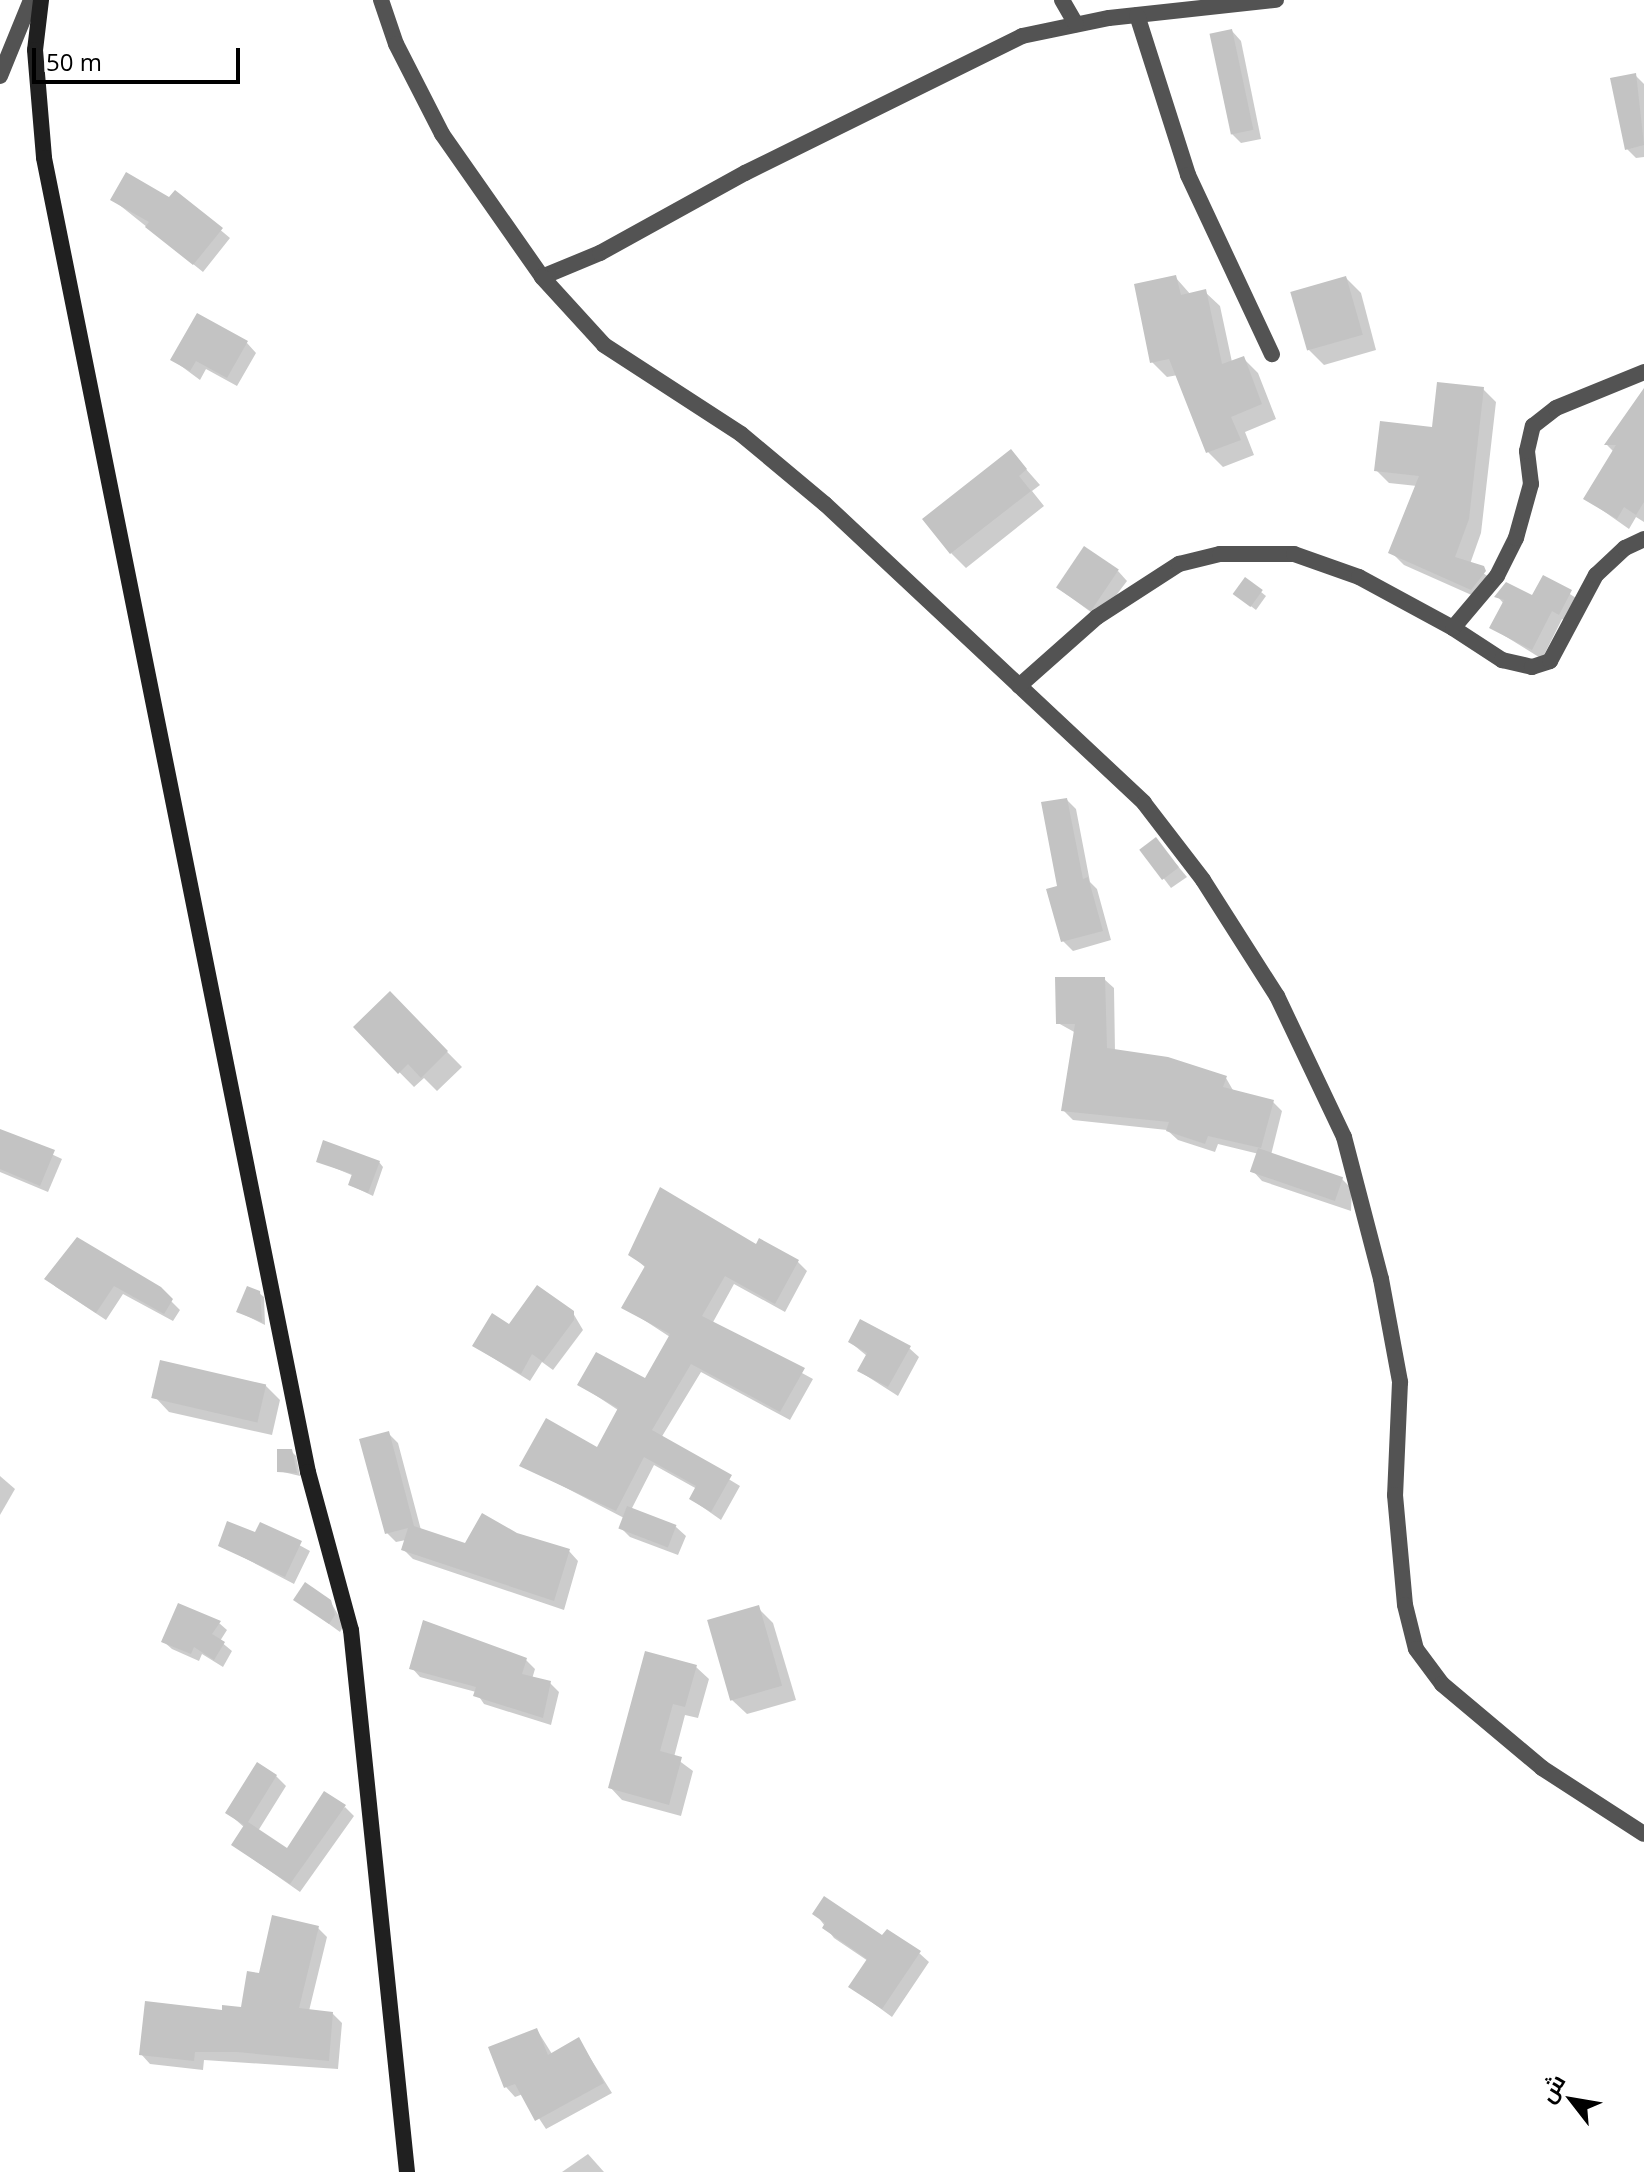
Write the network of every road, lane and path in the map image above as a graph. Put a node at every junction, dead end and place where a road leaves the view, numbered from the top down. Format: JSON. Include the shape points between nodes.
{"nodes":[{"id":1,"x":31,"y":0,"type":"edge"},
{"id":2,"x":41,"y":0,"type":"edge"},
{"id":3,"x":381,"y":0,"type":"edge"},
{"id":4,"x":1062,"y":0,"type":"edge"},
{"id":5,"x":1276,"y":0,"type":"edge"},
{"id":6,"x":1247,"y":2,"type":"edge"},
{"id":7,"x":1137,"y":15,"type":"junction"},
{"id":8,"x":1076,"y":24,"type":"junction"},
{"id":9,"x":0,"y":76,"type":"edge"},
{"id":10,"x":542,"y":277,"type":"junction"},
{"id":11,"x":1272,"y":354,"type":"dead end"},
{"id":12,"x":1644,"y":372,"type":"edge"},
{"id":13,"x":1644,"y":539,"type":"edge"},
{"id":14,"x":1453,"y":628,"type":"junction"},
{"id":15,"x":1019,"y":686,"type":"junction"},
{"id":16,"x":1644,"y":1834,"type":"edge"},
{"id":17,"x":407,"y":2172,"type":"edge"}],
"edges":[{"from":1,"to":9,"type":"street"},
{"from":2,"to":17,"type":"street","via":[[35,50],[44,158],[305,1457],[351,1630]]},
{"from":3,"to":10,"type":"street","via":[[396,44],[442,134]]},
{"from":4,"to":8,"type":"street"},
{"from":5,"to":6,"type":"street"},
{"from":6,"to":7,"type":"street"},
{"from":7,"to":8,"type":"street"},
{"from":7,"to":11,"type":"street","via":[[1188,175]]},
{"from":8,"to":10,"type":"street","via":[[1022,36],[966,62],[600,253]]},
{"from":10,"to":15,"type":"street","via":[[604,345],[741,434],[825,504]]},
{"from":12,"to":14,"type":"street","via":[[1556,408],[1533,426],[1527,451],[1531,484],[1516,538],[1497,576]]},
{"from":13,"to":14,"type":"street","via":[[1625,548],[1596,575],[1550,661],[1532,667],[1502,660]]},
{"from":14,"to":15,"type":"street","via":[[1359,577],[1294,554],[1220,554],[1179,564],[1097,617]]},
{"from":15,"to":16,"type":"street","via":[[1144,803],[1203,880],[1277,996],[1344,1137],[1381,1279],[1400,1382],[1395,1495],[1405,1605],[1416,1649],[1442,1684],[1542,1768]]}]}
